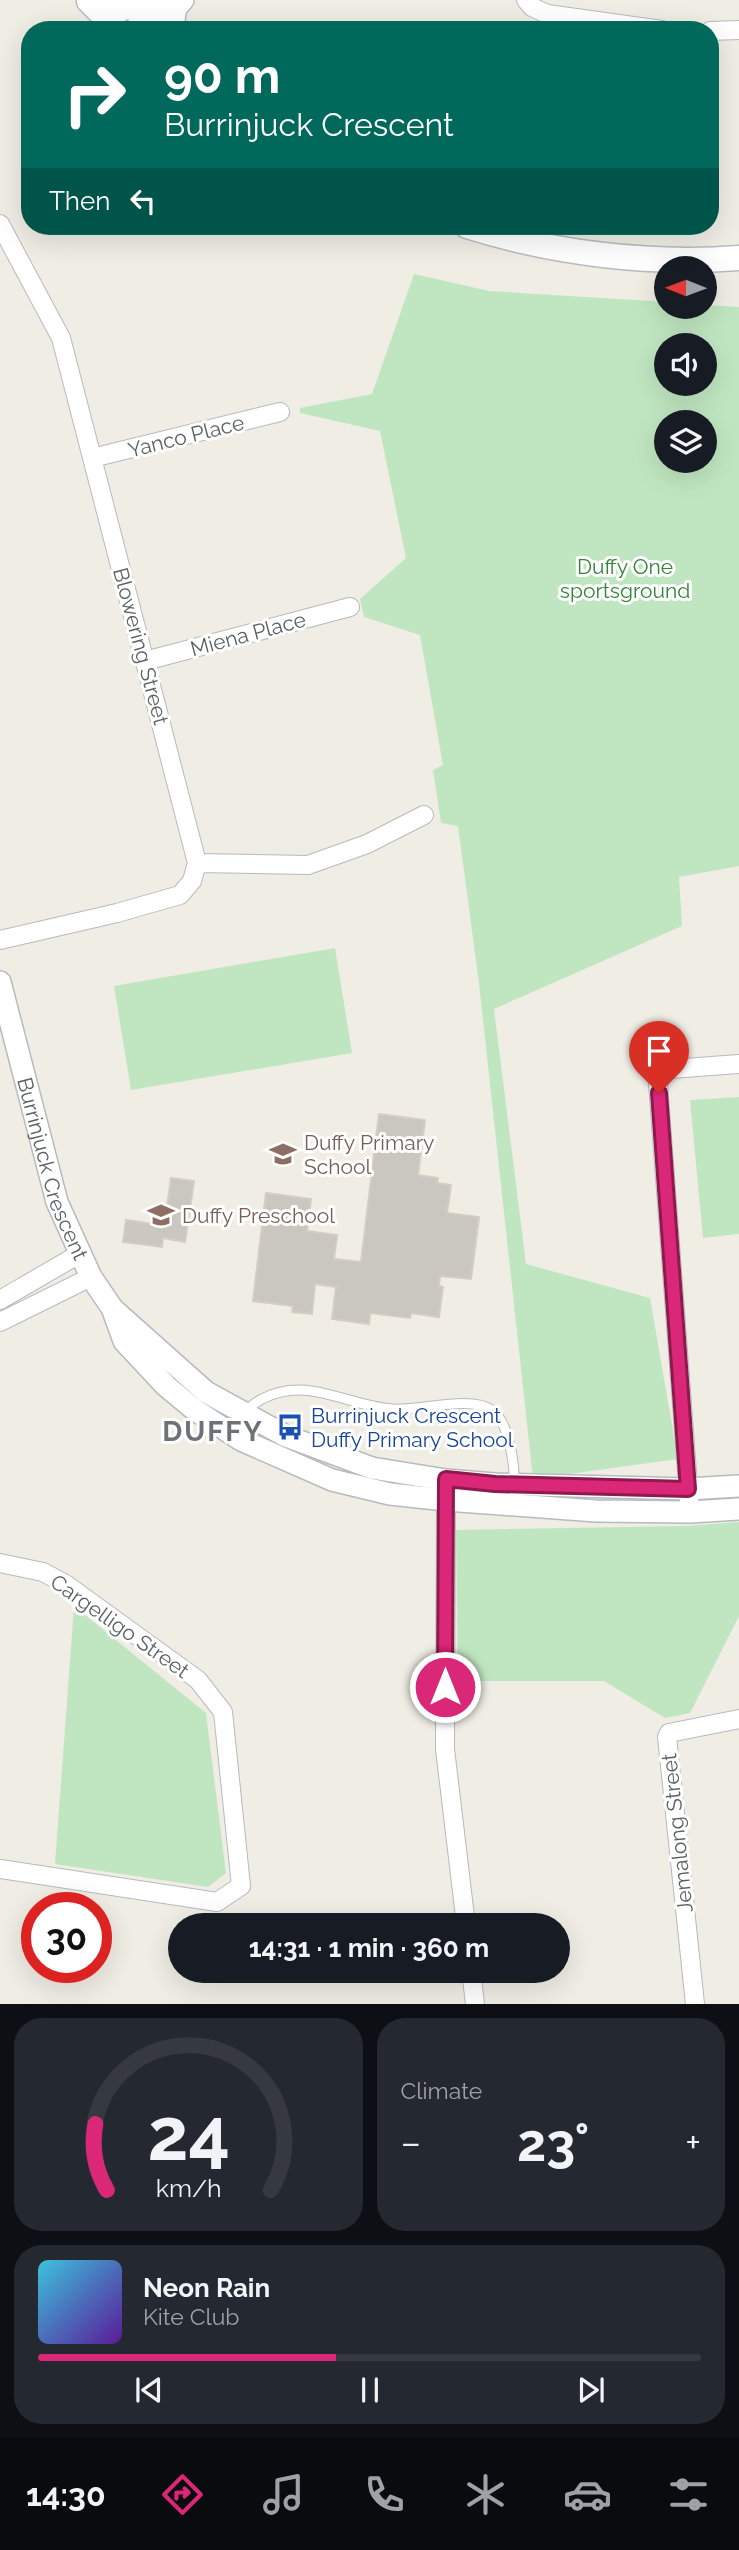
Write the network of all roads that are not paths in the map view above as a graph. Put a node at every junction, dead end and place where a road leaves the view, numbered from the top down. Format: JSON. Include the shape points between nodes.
{"nodes":[{"id":1,"x":526,"y":0,"type":"edge"},
{"id":2,"x":91,"y":3,"type":"edge"},
{"id":3,"x":169,"y":8,"type":"edge"},
{"id":4,"x":109,"y":21,"type":"edge"},
{"id":5,"x":148,"y":21,"type":"edge"},
{"id":6,"x":597,"y":21,"type":"edge"},
{"id":7,"x":739,"y":30,"type":"edge"},
{"id":8,"x":719,"y":31,"type":"edge"},
{"id":9,"x":0,"y":223,"type":"edge"},
{"id":10,"x":501,"y":235,"type":"edge"},
{"id":11,"x":739,"y":258,"type":"edge"},
{"id":12,"x":280,"y":412,"type":"dead end"},
{"id":13,"x":92,"y":458,"type":"junction"},
{"id":14,"x":351,"y":607,"type":"dead end"},
{"id":15,"x":145,"y":661,"type":"junction"},
{"id":16,"x":424,"y":815,"type":"dead end"},
{"id":17,"x":197,"y":863,"type":"junction"},
{"id":18,"x":0,"y":940,"type":"edge"},
{"id":19,"x":0,"y":982,"type":"edge"},
{"id":20,"x":739,"y":1064,"type":"edge"},
{"id":21,"x":80,"y":1253,"type":"junction"},
{"id":22,"x":91,"y":1277,"type":"junction"},
{"id":23,"x":0,"y":1300,"type":"edge"},
{"id":24,"x":112,"y":1308,"type":"junction"},
{"id":25,"x":0,"y":1322,"type":"edge"},
{"id":26,"x":245,"y":1413,"type":"junction"},
{"id":27,"x":241,"y":1440,"type":"junction"},
{"id":28,"x":514,"y":1484,"type":"junction"},
{"id":29,"x":739,"y":1486,"type":"edge"},
{"id":30,"x":688,"y":1489,"type":"junction"},
{"id":31,"x":446,"y":1490,"type":"junction"},
{"id":32,"x":496,"y":1504,"type":"junction"},
{"id":33,"x":739,"y":1509,"type":"edge"},
{"id":34,"x":690,"y":1512,"type":"junction"},
{"id":35,"x":0,"y":1563,"type":"edge"},
{"id":36,"x":739,"y":1718,"type":"edge"},
{"id":37,"x":0,"y":1869,"type":"edge"},
{"id":38,"x":465,"y":1913,"type":"edge"},
{"id":39,"x":473,"y":1983,"type":"edge"},
{"id":40,"x":475,"y":2004,"type":"edge"},
{"id":41,"x":695,"y":2004,"type":"edge"}],
"edges":[{"from":1,"to":6,"type":"street","via":[[547,14]]},
{"from":2,"to":3,"type":"main road"},
{"from":2,"to":4,"type":"main road"},
{"from":3,"to":5,"type":"street"},
{"from":7,"to":8,"type":"street"},
{"from":9,"to":13,"type":"street","name":"Blowering Street","via":[[61,338]]},
{"from":10,"to":11,"type":"main road","via":[[634,257]]},
{"from":12,"to":13,"type":"street","name":"Yanco Place"},
{"from":13,"to":15,"type":"street","name":"Blowering Street"},
{"from":14,"to":15,"type":"street","name":"Miena Place"},
{"from":15,"to":17,"type":"street","name":"Blowering Street"},
{"from":16,"to":17,"type":"street","via":[[367,844],[308,865]]},
{"from":17,"to":18,"type":"street","via":[[192,881],[180,895]]},
{"from":19,"to":21,"type":"street","name":"Burrinjuck Crescent","via":[[57,1202]]},
{"from":20,"to":30,"type":"street","via":[[657,1070]]},
{"from":21,"to":22,"type":"street","name":"Burrinjuck Crescent"},
{"from":21,"to":23,"type":"street"},
{"from":22,"to":24,"type":"street","name":"Burrinjuck Crescent"},
{"from":22,"to":25,"type":"street"},
{"from":24,"to":26,"type":"street","name":"Burrinjuck Crescent","via":[[206,1392]]},
{"from":24,"to":27,"type":"street","name":"Burrinjuck Crescent","via":[[124,1341],[166,1386]]},
{"from":26,"to":27,"type":"lane"},
{"from":26,"to":28,"type":"lane","via":[[253,1404],[281,1391],[308,1389],[388,1409],[476,1403],[494,1411],[507,1432]]},
{"from":26,"to":31,"type":"street","name":"Burrinjuck Crescent","via":[[286,1436]]},
{"from":27,"to":31,"type":"street","name":"Burrinjuck Crescent","via":[[332,1480],[390,1494]]},
{"from":28,"to":30,"type":"street","name":"Burrinjuck Crescent"},
{"from":28,"to":31,"type":"street","name":"Burrinjuck Crescent"},
{"from":28,"to":32,"type":"lane"},
{"from":29,"to":30,"type":"street","name":"Burrinjuck Crescent"},
{"from":30,"to":34,"type":"street"},
{"from":31,"to":32,"type":"street","name":"Burrinjuck Crescent"},
{"from":31,"to":38,"type":"street","via":[[445,1749]]},
{"from":32,"to":34,"type":"street","name":"Burrinjuck Crescent"},
{"from":33,"to":34,"type":"street","name":"Burrinjuck Crescent"},
{"from":35,"to":37,"type":"street","name":"Cargelligo Street","via":[[43,1572],[67,1585],[198,1680],[222,1712],[241,1886],[217,1902]]},
{"from":36,"to":41,"type":"street","name":"Jemalong Street","via":[[667,1737]]},
{"from":39,"to":40,"type":"street"}]}
